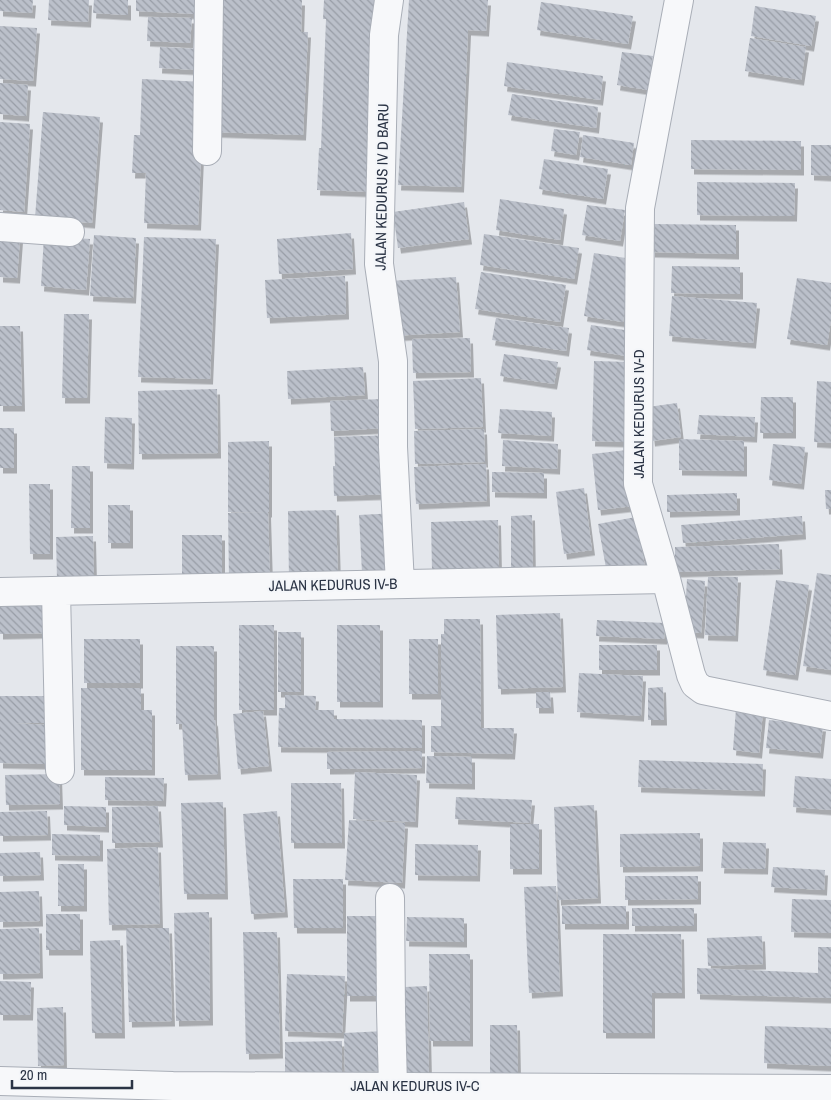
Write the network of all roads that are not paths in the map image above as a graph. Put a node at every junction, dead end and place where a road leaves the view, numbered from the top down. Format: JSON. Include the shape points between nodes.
{"nodes":[{"id":1,"x":209,"y":0,"type":"edge"},
{"id":2,"x":389,"y":0,"type":"edge"},
{"id":3,"x":680,"y":0,"type":"edge"},
{"id":4,"x":207,"y":152,"type":"dead end"},
{"id":5,"x":0,"y":227,"type":"edge"},
{"id":6,"x":70,"y":232,"type":"dead end"},
{"id":7,"x":666,"y":580,"type":"junction"},
{"id":8,"x":400,"y":584,"type":"junction"},
{"id":9,"x":56,"y":591,"type":"junction"},
{"id":10,"x":0,"y":592,"type":"edge"},
{"id":11,"x":831,"y":716,"type":"edge"},
{"id":12,"x":60,"y":770,"type":"dead end"},
{"id":13,"x":390,"y":898,"type":"dead end"},
{"id":14,"x":0,"y":1081,"type":"edge"},
{"id":15,"x":393,"y":1086,"type":"junction"},
{"id":16,"x":831,"y":1089,"type":"edge"},
{"id":17,"x":234,"y":1093,"type":"edge"}],
"edges":[{"from":1,"to":4,"type":"street"},
{"from":2,"to":8,"type":"street","name":"JALAN KEDURUS IV D BARU","via":[[384,35],[379,264],[393,362],[393,446]]},
{"from":3,"to":7,"type":"street","name":"JALAN KEDURUS IV-D","via":[[640,208],[638,484]]},
{"from":5,"to":6,"type":"street"},
{"from":7,"to":8,"type":"street","name":"JALAN KEDURUS IV-B"},
{"from":7,"to":11,"type":"street","name":"JALAN KEDURUS IV-D","via":[[691,675],[703,690]]},
{"from":8,"to":9,"type":"street","name":"JALAN KEDURUS IV-B"},
{"from":9,"to":10,"type":"street","name":"JALAN KEDURUS IV-B"},
{"from":9,"to":12,"type":"street"},
{"from":13,"to":15,"type":"street"},
{"from":14,"to":17,"type":"street","name":"JALAN KEDURUS IV-C","via":[[173,1086]]},
{"from":15,"to":16,"type":"street","name":"JALAN KEDURUS IV-C"},
{"from":15,"to":17,"type":"street","name":"JALAN KEDURUS IV-C"}]}
